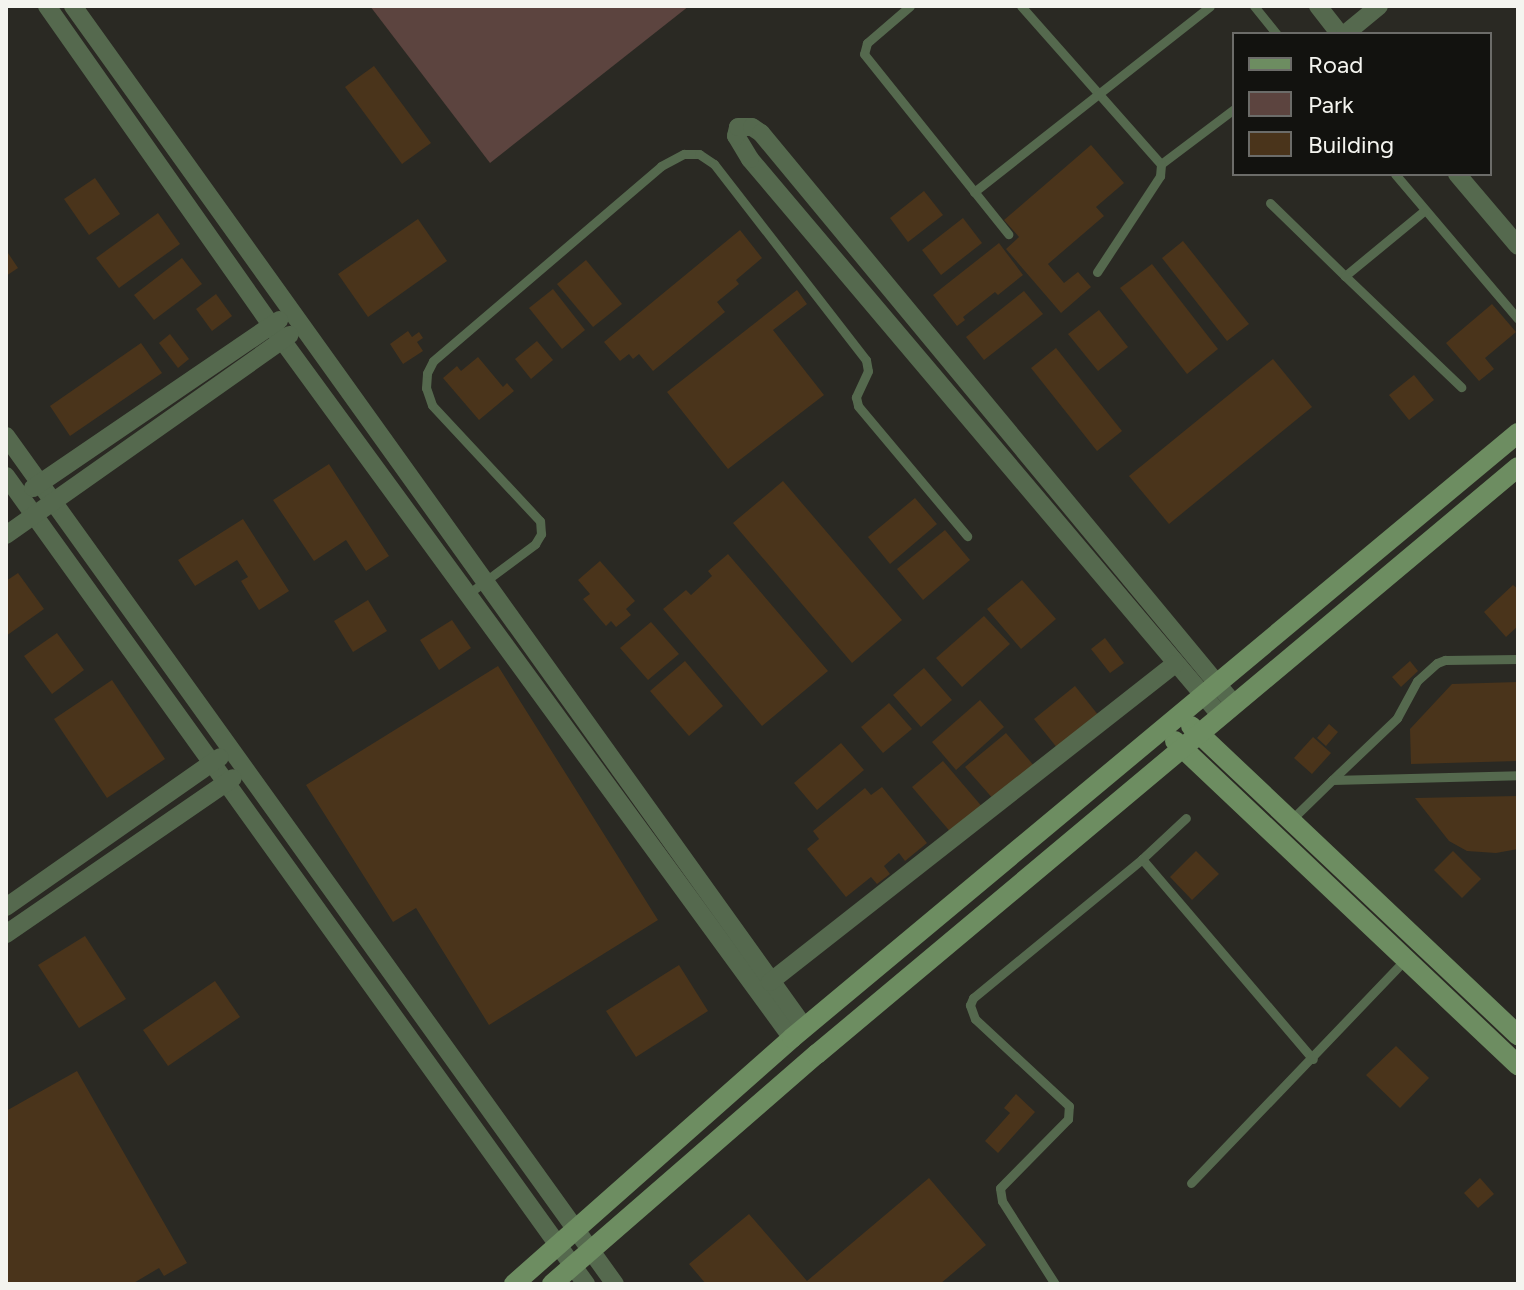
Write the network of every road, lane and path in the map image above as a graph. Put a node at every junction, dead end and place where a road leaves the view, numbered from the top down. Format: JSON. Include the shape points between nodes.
{"nodes":[{"id":1,"x":47,"y":6,"type":"edge"},
{"id":2,"x":73,"y":6,"type":"edge"},
{"id":3,"x":910,"y":6,"type":"edge"},
{"id":4,"x":1021,"y":6,"type":"edge"},
{"id":5,"x":1210,"y":6,"type":"edge"},
{"id":6,"x":1254,"y":6,"type":"edge"},
{"id":7,"x":1318,"y":6,"type":"edge"},
{"id":8,"x":1379,"y":6,"type":"edge"},
{"id":9,"x":1275,"y":32,"type":"edge"},
{"id":10,"x":1340,"y":32,"type":"edge"},
{"id":11,"x":1345,"y":32,"type":"edge"},
{"id":12,"x":1098,"y":93,"type":"junction"},
{"id":13,"x":1232,"y":111,"type":"edge"},
{"id":14,"x":1161,"y":164,"type":"junction"},
{"id":15,"x":1397,"y":176,"type":"edge"},
{"id":16,"x":1459,"y":176,"type":"edge"},
{"id":17,"x":974,"y":192,"type":"junction"},
{"id":18,"x":1270,"y":203,"type":"dead end"},
{"id":19,"x":1425,"y":210,"type":"junction"},
{"id":20,"x":1008,"y":234,"type":"dead end"},
{"id":21,"x":1518,"y":246,"type":"edge"},
{"id":22,"x":1097,"y":272,"type":"dead end"},
{"id":23,"x":1345,"y":276,"type":"junction"},
{"id":24,"x":296,"y":319,"type":"junction"},
{"id":25,"x":1518,"y":319,"type":"edge"},
{"id":26,"x":276,"y":332,"type":"junction"},
{"id":27,"x":1461,"y":387,"type":"dead end"},
{"id":28,"x":1518,"y":433,"type":"edge"},
{"id":29,"x":6,"y":436,"type":"edge"},
{"id":30,"x":1518,"y":467,"type":"edge"},
{"id":31,"x":6,"y":476,"type":"edge"},
{"id":32,"x":40,"y":483,"type":"junction"},
{"id":33,"x":21,"y":497,"type":"junction"},
{"id":34,"x":52,"y":501,"type":"junction"},
{"id":35,"x":34,"y":515,"type":"junction"},
{"id":36,"x":6,"y":535,"type":"edge"},
{"id":37,"x":967,"y":536,"type":"dead end"},
{"id":38,"x":485,"y":582,"type":"junction"},
{"id":39,"x":468,"y":594,"type":"junction"},
{"id":40,"x":1518,"y":659,"type":"edge"},
{"id":41,"x":1175,"y":664,"type":"junction"},
{"id":42,"x":1208,"y":688,"type":"junction"},
{"id":43,"x":1227,"y":710,"type":"junction"},
{"id":44,"x":1180,"y":715,"type":"junction"},
{"id":45,"x":1163,"y":730,"type":"junction"},
{"id":46,"x":1201,"y":735,"type":"junction"},
{"id":47,"x":1183,"y":749,"type":"junction"},
{"id":48,"x":231,"y":750,"type":"junction"},
{"id":49,"x":212,"y":763,"type":"junction"},
{"id":50,"x":245,"y":770,"type":"junction"},
{"id":51,"x":1518,"y":775,"type":"edge"},
{"id":52,"x":1332,"y":780,"type":"junction"},
{"id":53,"x":225,"y":783,"type":"junction"},
{"id":54,"x":1186,"y":818,"type":"dead end"},
{"id":55,"x":1291,"y":820,"type":"junction"},
{"id":56,"x":1142,"y":859,"type":"junction"},
{"id":57,"x":6,"y":907,"type":"edge"},
{"id":58,"x":6,"y":934,"type":"edge"},
{"id":59,"x":1406,"y":960,"type":"junction"},
{"id":60,"x":770,"y":982,"type":"junction"},
{"id":61,"x":799,"y":1033,"type":"junction"},
{"id":62,"x":1518,"y":1035,"type":"edge"},
{"id":63,"x":1313,"y":1059,"type":"junction"},
{"id":64,"x":1518,"y":1065,"type":"edge"},
{"id":65,"x":1191,"y":1183,"type":"dead end"},
{"id":66,"x":577,"y":1230,"type":"junction"},
{"id":67,"x":558,"y":1247,"type":"junction"},
{"id":68,"x":592,"y":1251,"type":"junction"},
{"id":69,"x":574,"y":1266,"type":"junction"},
{"id":70,"x":514,"y":1284,"type":"edge"},
{"id":71,"x":552,"y":1284,"type":"edge"},
{"id":72,"x":586,"y":1284,"type":"edge"},
{"id":73,"x":615,"y":1284,"type":"edge"},
{"id":74,"x":1055,"y":1284,"type":"edge"}],
"edges":[{"from":1,"to":26,"type":"street"},
{"from":2,"to":24,"type":"street"},
{"from":3,"to":17,"type":"lane","via":[[867,43],[864,54]]},
{"from":4,"to":12,"type":"lane"},
{"from":5,"to":12,"type":"lane"},
{"from":6,"to":9,"type":"lane"},
{"from":7,"to":10,"type":"street"},
{"from":8,"to":11,"type":"street"},
{"from":12,"to":14,"type":"lane"},
{"from":12,"to":17,"type":"lane"},
{"from":13,"to":14,"type":"lane"},
{"from":14,"to":22,"type":"lane","via":[[1160,176]]},
{"from":15,"to":19,"type":"lane"},
{"from":16,"to":21,"type":"street"},
{"from":17,"to":20,"type":"lane"},
{"from":18,"to":23,"type":"lane"},
{"from":19,"to":23,"type":"lane"},
{"from":19,"to":25,"type":"lane"},
{"from":23,"to":27,"type":"lane"},
{"from":24,"to":26,"type":"street"},
{"from":24,"to":38,"type":"street"},
{"from":26,"to":32,"type":"street"},
{"from":26,"to":34,"type":"street"},
{"from":26,"to":39,"type":"street"},
{"from":28,"to":42,"type":"street"},
{"from":29,"to":32,"type":"street"},
{"from":30,"to":43,"type":"street"},
{"from":31,"to":33,"type":"street"},
{"from":32,"to":33,"type":"street"},
{"from":32,"to":34,"type":"street"},
{"from":33,"to":35,"type":"street"},
{"from":34,"to":35,"type":"street"},
{"from":34,"to":48,"type":"street"},
{"from":35,"to":36,"type":"street"},
{"from":35,"to":49,"type":"street"},
{"from":37,"to":38,"type":"lane","via":[[858,406],[866,360],[714,164],[699,154],[684,154],[661,166],[433,361],[427,373],[432,405],[540,521],[535,544]]},
{"from":38,"to":39,"type":"lane"},
{"from":38,"to":60,"type":"street"},
{"from":39,"to":61,"type":"street"},
{"from":40,"to":52,"type":"lane","via":[[1437,663],[1417,681],[1397,718]]},
{"from":41,"to":42,"type":"street"},
{"from":41,"to":42,"type":"street","via":[[750,159],[736,136],[738,127],[761,133]]},
{"from":41,"to":60,"type":"street"},
{"from":42,"to":43,"type":"street"},
{"from":42,"to":44,"type":"street"},
{"from":43,"to":46,"type":"street"},
{"from":44,"to":45,"type":"street"},
{"from":44,"to":46,"type":"street"},
{"from":45,"to":47,"type":"street"},
{"from":45,"to":61,"type":"street"},
{"from":46,"to":47,"type":"street"},
{"from":46,"to":55,"type":"street"},
{"from":47,"to":59,"type":"street"},
{"from":47,"to":68,"type":"street","via":[[817,1054]]},
{"from":48,"to":49,"type":"street"},
{"from":48,"to":50,"type":"street"},
{"from":49,"to":53,"type":"street"},
{"from":49,"to":57,"type":"street"},
{"from":50,"to":53,"type":"street"},
{"from":50,"to":66,"type":"street"},
{"from":51,"to":52,"type":"lane"},
{"from":52,"to":55,"type":"lane"},
{"from":53,"to":58,"type":"street"},
{"from":53,"to":67,"type":"street"},
{"from":54,"to":56,"type":"lane"},
{"from":55,"to":62,"type":"street"},
{"from":56,"to":63,"type":"lane"},
{"from":56,"to":74,"type":"lane","via":[[970,1005],[975,1019],[1069,1106],[1068,1119],[1000,1188],[1002,1201]]},
{"from":59,"to":63,"type":"lane"},
{"from":59,"to":64,"type":"street"},
{"from":60,"to":61,"type":"street"},
{"from":61,"to":66,"type":"street"},
{"from":63,"to":65,"type":"lane"},
{"from":66,"to":67,"type":"street"},
{"from":66,"to":68,"type":"street"},
{"from":67,"to":69,"type":"street"},
{"from":67,"to":70,"type":"street"},
{"from":68,"to":69,"type":"street"},
{"from":68,"to":73,"type":"street"},
{"from":69,"to":71,"type":"street"},
{"from":69,"to":72,"type":"street"}]}
